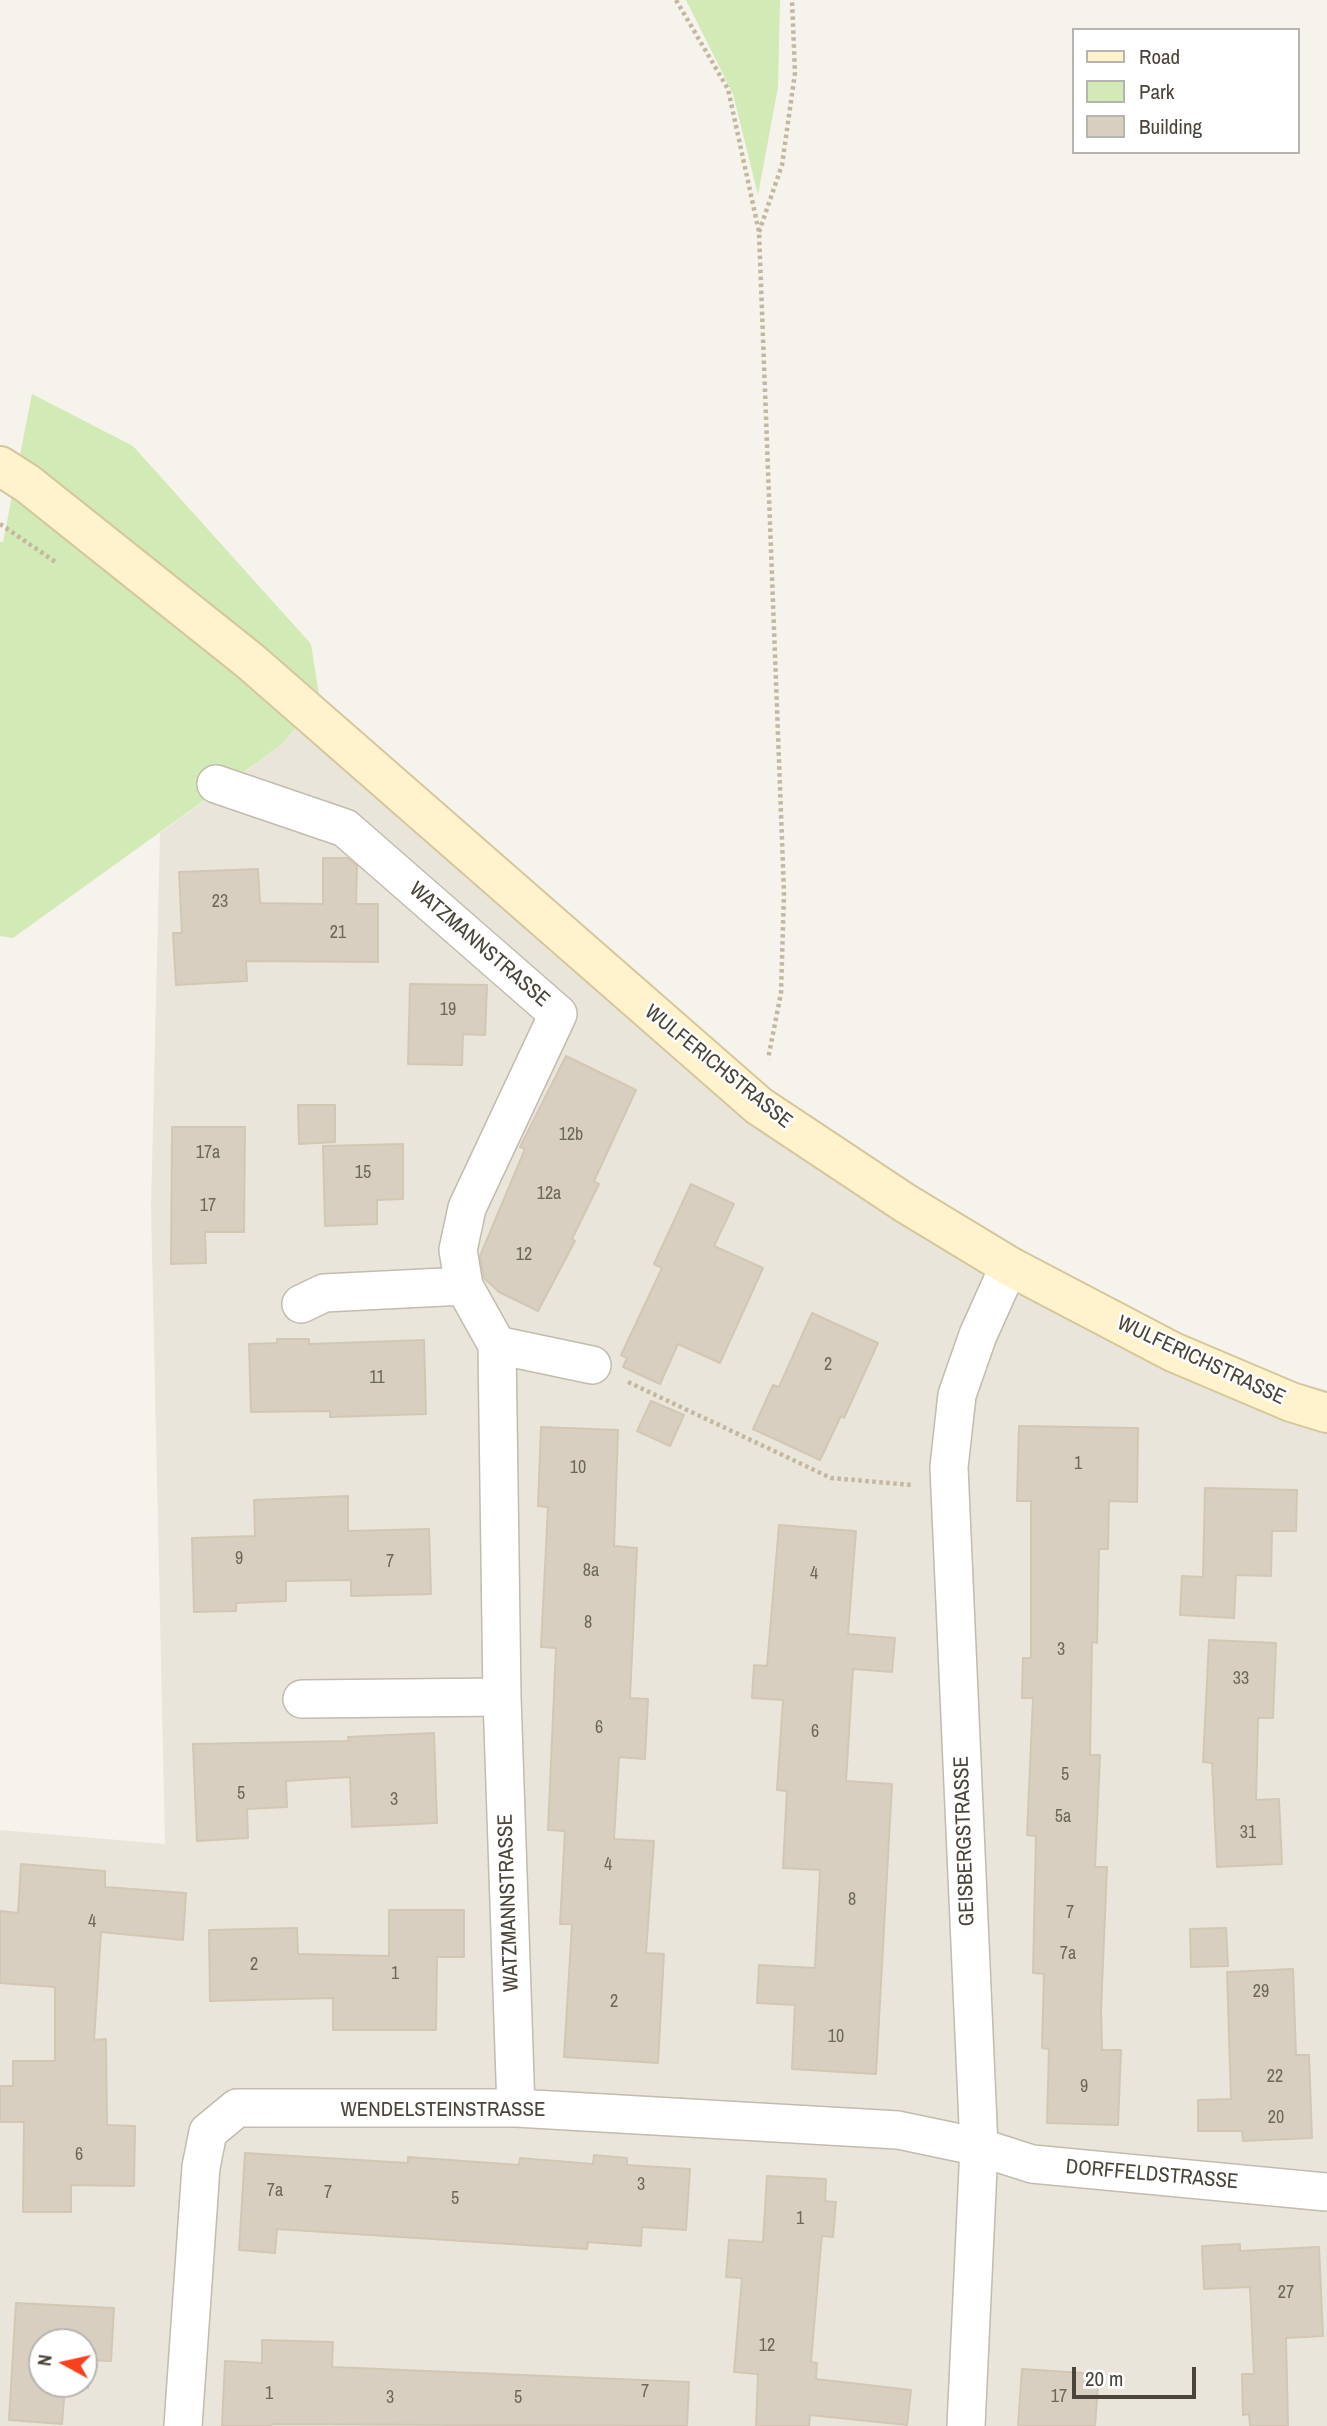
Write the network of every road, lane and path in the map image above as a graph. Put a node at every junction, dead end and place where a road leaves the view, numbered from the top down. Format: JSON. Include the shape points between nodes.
{"nodes":[{"id":1,"x":676,"y":0,"type":"edge"},
{"id":2,"x":792,"y":0,"type":"edge"},
{"id":3,"x":759,"y":232,"type":"junction"},
{"id":4,"x":0,"y":466,"type":"edge"},
{"id":5,"x":216,"y":784,"type":"dead end"},
{"id":6,"x":759,"y":1106,"type":"junction"},
{"id":7,"x":1009,"y":1266,"type":"junction"},
{"id":8,"x":464,"y":1286,"type":"junction"},
{"id":9,"x":301,"y":1304,"type":"dead end"},
{"id":10,"x":497,"y":1345,"type":"junction"},
{"id":11,"x":592,"y":1365,"type":"joint"},
{"id":12,"x":1327,"y":1413,"type":"edge"},
{"id":13,"x":950,"y":1488,"type":"junction"},
{"id":14,"x":502,"y":1697,"type":"junction"},
{"id":15,"x":302,"y":1699,"type":"dead end"},
{"id":16,"x":516,"y":2108,"type":"junction"},
{"id":17,"x":979,"y":2147,"type":"junction"},
{"id":18,"x":1327,"y":2192,"type":"edge"},
{"id":19,"x":183,"y":2426,"type":"edge"},
{"id":20,"x":966,"y":2426,"type":"edge"}],
"edges":[{"from":1,"to":3,"type":"path","via":[[728,89]]},
{"from":2,"to":3,"type":"path","via":[[795,73],[784,152]]},
{"from":3,"to":6,"type":"path","via":[[784,893],[781,993]]},
{"from":4,"to":6,"type":"main road","name":"WULFERICHSTRASSE","via":[[250,661]]},
{"from":5,"to":8,"type":"street","name":"WATZMANNSTRASSE","via":[[345,828],[558,1014],[467,1208],[458,1250]]},
{"from":6,"to":7,"type":"main road","name":"WULFERICHSTRASSE"},
{"from":7,"to":12,"type":"main road","name":"WULFERICHSTRASSE","via":[[1173,1352]]},
{"from":7,"to":13,"type":"street","name":"GEISBERGSTRASSE","via":[[957,1395]]},
{"from":8,"to":9,"type":"street","via":[[324,1293]]},
{"from":8,"to":10,"type":"street","name":"WATZMANNSTRASSE"},
{"from":10,"to":11,"type":"street"},
{"from":10,"to":14,"type":"street","name":"WATZMANNSTRASSE"},
{"from":11,"to":13,"type":"path","via":[[831,1478]]},
{"from":13,"to":17,"type":"street","name":"GEISBERGSTRASSE"},
{"from":14,"to":15,"type":"street"},
{"from":14,"to":16,"type":"street","name":"WATZMANNSTRASSE"},
{"from":16,"to":17,"type":"street","name":"WENDELSTEINSTRASSE","via":[[898,2130]]},
{"from":16,"to":19,"type":"street","name":"WENDELSTEINSTRASSE","via":[[237,2108],[208,2132],[201,2167]]},
{"from":17,"to":18,"type":"street","name":"DORFFELDSTRASSE","via":[[1032,2164]]},
{"from":17,"to":20,"type":"street","name":"GEISBERGSTRASSE"}]}
